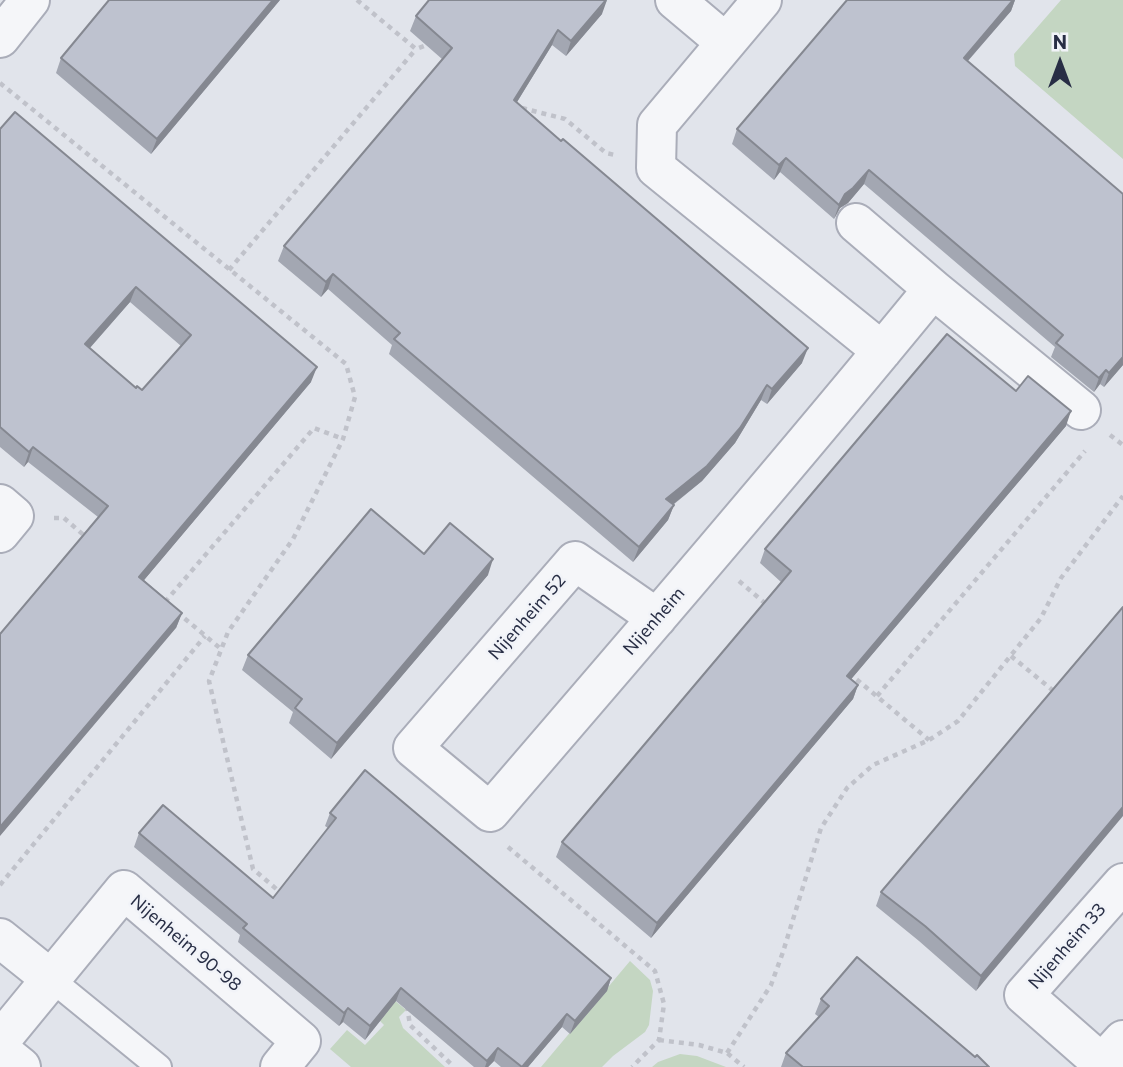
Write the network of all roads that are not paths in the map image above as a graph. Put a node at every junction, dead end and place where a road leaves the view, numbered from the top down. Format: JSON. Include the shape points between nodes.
{"nodes":[{"id":1,"x":30,"y":0,"type":"edge"},
{"id":2,"x":675,"y":0,"type":"edge"},
{"id":3,"x":762,"y":0,"type":"edge"},
{"id":4,"x":0,"y":38,"type":"edge"},
{"id":5,"x":725,"y":42,"type":"junction"},
{"id":6,"x":856,"y":223,"type":"dead end"},
{"id":7,"x":933,"y":289,"type":"junction"},
{"id":8,"x":883,"y":351,"type":"junction"},
{"id":9,"x":1081,"y":410,"type":"dead end"},
{"id":10,"x":657,"y":618,"type":"junction"},
{"id":11,"x":490,"y":812,"type":"joint"},
{"id":12,"x":1123,"y":883,"type":"edge"},
{"id":13,"x":0,"y":938,"type":"edge"},
{"id":14,"x":51,"y":979,"type":"junction"},
{"id":15,"x":0,"y":1041,"type":"edge"},
{"id":16,"x":0,"y":1050,"type":"edge"},
{"id":17,"x":290,"y":1054,"type":"edge"},
{"id":18,"x":1110,"y":1057,"type":"edge"},
{"id":19,"x":21,"y":1067,"type":"edge"},
{"id":20,"x":159,"y":1067,"type":"edge"}],
"edges":[{"from":1,"to":4,"type":"street"},
{"from":2,"to":5,"type":"street"},
{"from":3,"to":5,"type":"street"},
{"from":5,"to":8,"type":"street","via":[[657,125],[656,168]]},
{"from":6,"to":7,"type":"street"},
{"from":7,"to":8,"type":"street","name":"Nijenheim"},
{"from":7,"to":9,"type":"street"},
{"from":8,"to":10,"type":"street","name":"Nijenheim"},
{"from":10,"to":11,"type":"street","name":"Nijenheim"},
{"from":10,"to":11,"type":"street","name":"Nijenheim 52","via":[[575,561],[413,748]]},
{"from":12,"to":18,"type":"street","name":"Nijenheim 33","via":[[1024,995]]},
{"from":13,"to":14,"type":"street"},
{"from":14,"to":15,"type":"street","name":"Nijenheim 90-98"},
{"from":14,"to":17,"type":"street","name":"Nijenheim 90-98","via":[[124,890]]},
{"from":14,"to":20,"type":"lane"},
{"from":16,"to":19,"type":"street"}]}
